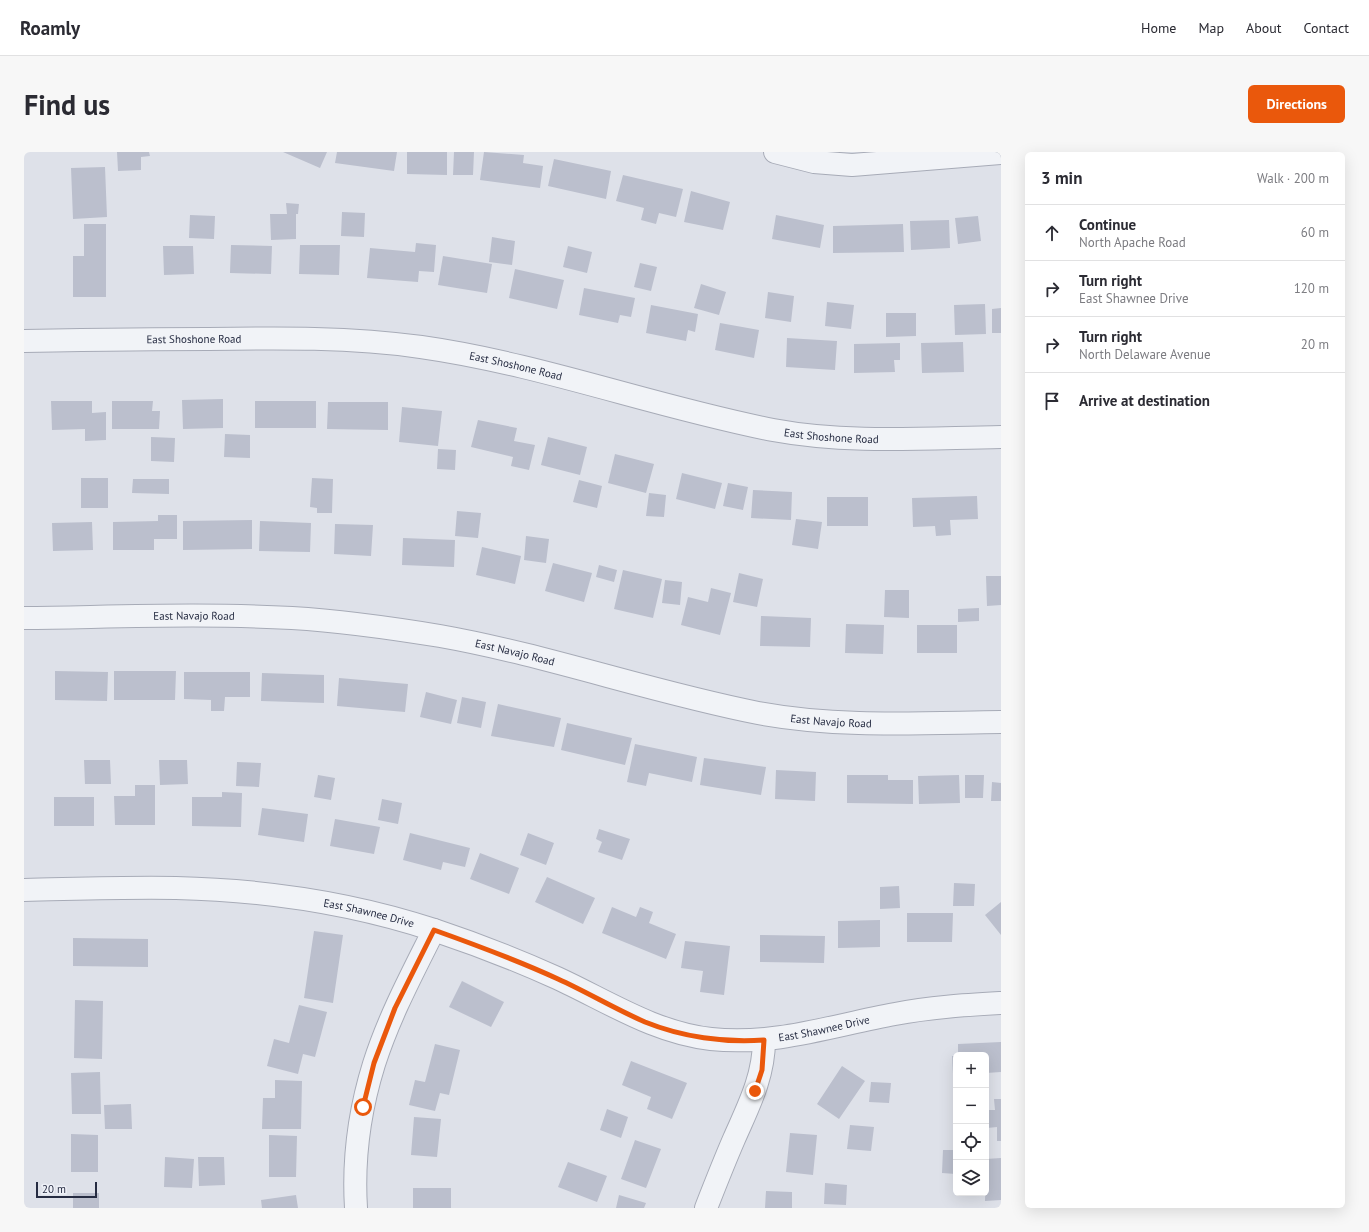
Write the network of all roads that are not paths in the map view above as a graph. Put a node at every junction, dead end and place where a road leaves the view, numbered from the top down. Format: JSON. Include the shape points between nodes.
{"nodes":[{"id":1,"x":775,"y":152,"type":"edge"},
{"id":2,"x":1001,"y":152,"type":"edge"},
{"id":3,"x":24,"y":341,"type":"edge"},
{"id":4,"x":1001,"y":437,"type":"edge"},
{"id":5,"x":24,"y":618,"type":"edge"},
{"id":6,"x":1001,"y":722,"type":"edge"},
{"id":7,"x":24,"y":890,"type":"edge"},
{"id":8,"x":434,"y":930,"type":"junction"},
{"id":9,"x":1001,"y":1003,"type":"edge"},
{"id":10,"x":764,"y":1040,"type":"junction"},
{"id":11,"x":356,"y":1208,"type":"edge"},
{"id":12,"x":706,"y":1208,"type":"edge"}],
"edges":[{"from":1,"to":2,"type":"street","via":[[814,162],[852,165]]},
{"from":3,"to":4,"type":"street","name":"East Shoshone Road","via":[[286,338],[353,340],[479,356],[775,430],[827,437],[879,439]]},
{"from":5,"to":6,"type":"street","name":"East Navajo Road","via":[[219,615],[361,624],[442,636],[510,651],[759,713],[818,721],[870,724]]},
{"from":7,"to":8,"type":"street","name":"East Shawnee Drive","via":[[176,888],[244,892],[325,903]]},
{"from":8,"to":10,"type":"street","name":"East Shawnee Drive","via":[[497,952],[646,1022],[710,1039]]},
{"from":8,"to":11,"type":"street","via":[[395,1008],[374,1063],[363,1107],[357,1151]]},
{"from":9,"to":10,"type":"street","name":"East Shawnee Drive","via":[[956,1005],[896,1013],[799,1035]]},
{"from":10,"to":12,"type":"street","via":[[762,1070],[755,1091]]}]}
